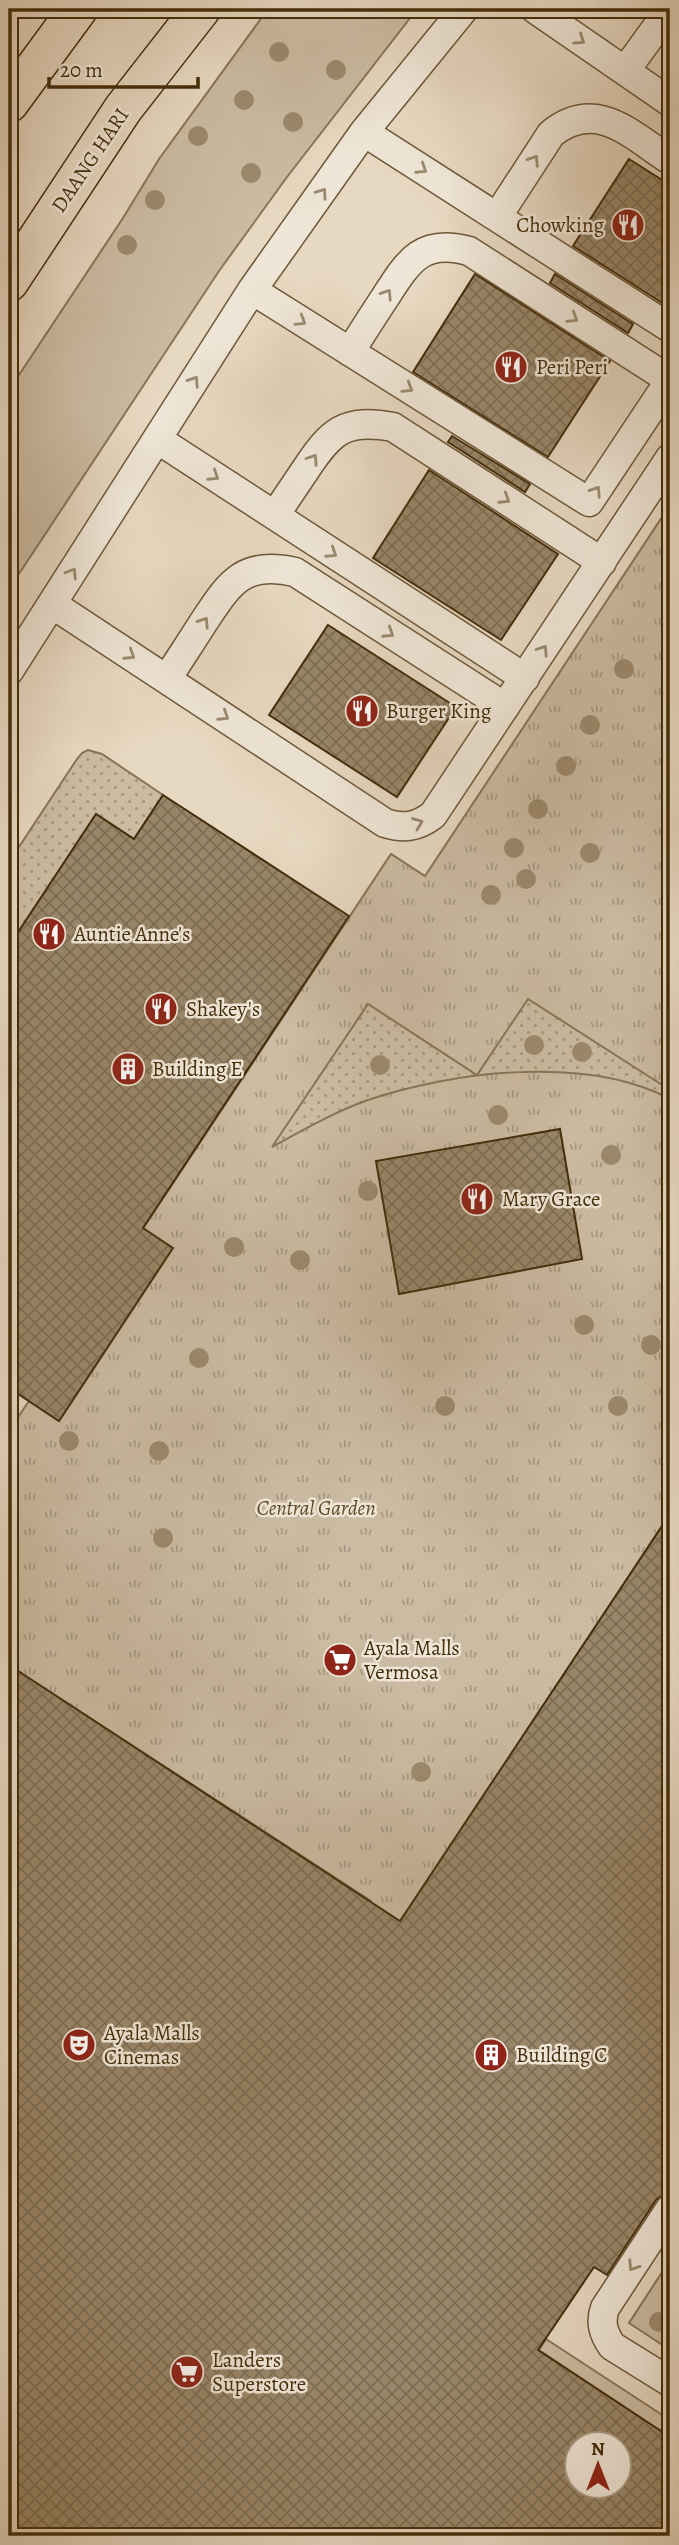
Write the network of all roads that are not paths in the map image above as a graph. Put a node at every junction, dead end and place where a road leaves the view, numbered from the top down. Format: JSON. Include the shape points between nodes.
{"nodes":[{"id":1,"x":78,"y":9,"type":"edge"},
{"id":2,"x":201,"y":9,"type":"edge"},
{"id":3,"x":464,"y":9,"type":"edge"},
{"id":4,"x":535,"y":9,"type":"edge"},
{"id":5,"x":670,"y":9,"type":"edge"},
{"id":6,"x":625,"y":71,"type":"junction"},
{"id":7,"x":670,"y":102,"type":"edge"},
{"id":8,"x":9,"y":103,"type":"edge"},
{"id":9,"x":365,"y":132,"type":"junction"},
{"id":10,"x":670,"y":160,"type":"edge"},
{"id":11,"x":497,"y":217,"type":"junction"},
{"id":12,"x":9,"y":282,"type":"edge"},
{"id":13,"x":252,"y":290,"type":"junction"},
{"id":14,"x":670,"y":328,"type":"edge"},
{"id":15,"x":350,"y":352,"type":"junction"},
{"id":16,"x":670,"y":380,"type":"edge"},
{"id":17,"x":157,"y":439,"type":"junction"},
{"id":18,"x":670,"y":458,"type":"edge"},
{"id":19,"x":275,"y":515,"type":"junction"},
{"id":20,"x":602,"y":562,"type":"junction"},
{"id":21,"x":52,"y":604,"type":"junction"},
{"id":22,"x":9,"y":671,"type":"edge"},
{"id":23,"x":525,"y":678,"type":"junction"},
{"id":24,"x":167,"y":679,"type":"junction"},
{"id":25,"x":506,"y":707,"type":"junction"},
{"id":26,"x":670,"y":2208,"type":"edge"},
{"id":27,"x":670,"y":2382,"type":"edge"}],
"edges":[{"from":1,"to":8,"type":"main road"},
{"from":2,"to":12,"type":"main road","name":"DAANG HARI","via":[[123,109]]},
{"from":3,"to":9,"type":"lane"},
{"from":4,"to":6,"type":"lane","one_way":true},
{"from":5,"to":6,"type":"lane"},
{"from":6,"to":7,"type":"lane"},
{"from":9,"to":11,"type":"lane","one_way":true},
{"from":13,"to":9,"type":"lane","one_way":true},
{"from":11,"to":10,"type":"lane","one_way":true,"via":[[551,134],[578,118],[610,122]]},
{"from":11,"to":14,"type":"lane"},
{"from":13,"to":15,"type":"lane","one_way":true},
{"from":17,"to":13,"type":"lane","one_way":true},
{"from":15,"to":16,"type":"lane","one_way":true,"via":[[406,265],[435,247],[453,247],[470,251]]},
{"from":15,"to":16,"type":"lane","one_way":true,"via":[[589,502]]},
{"from":17,"to":19,"type":"lane","one_way":true},
{"from":21,"to":17,"type":"lane","one_way":true},
{"from":18,"to":20,"type":"lane"},
{"from":19,"to":20,"type":"lane","one_way":true,"via":[[324,441],[357,424],[375,423],[393,426]]},
{"from":19,"to":23,"type":"lane","one_way":true},
{"from":23,"to":20,"type":"lane","one_way":true},
{"from":21,"to":22,"type":"lane"},
{"from":21,"to":24,"type":"lane","one_way":true},
{"from":23,"to":25,"type":"lane"},
{"from":24,"to":25,"type":"lane","one_way":true,"via":[[227,587],[242,575],[277,568],[295,572]]},
{"from":24,"to":25,"type":"lane","one_way":true,"via":[[397,827],[411,827],[433,815]]},
{"from":26,"to":27,"type":"lane","one_way":true,"via":[[602,2318],[612,2346]]}]}
